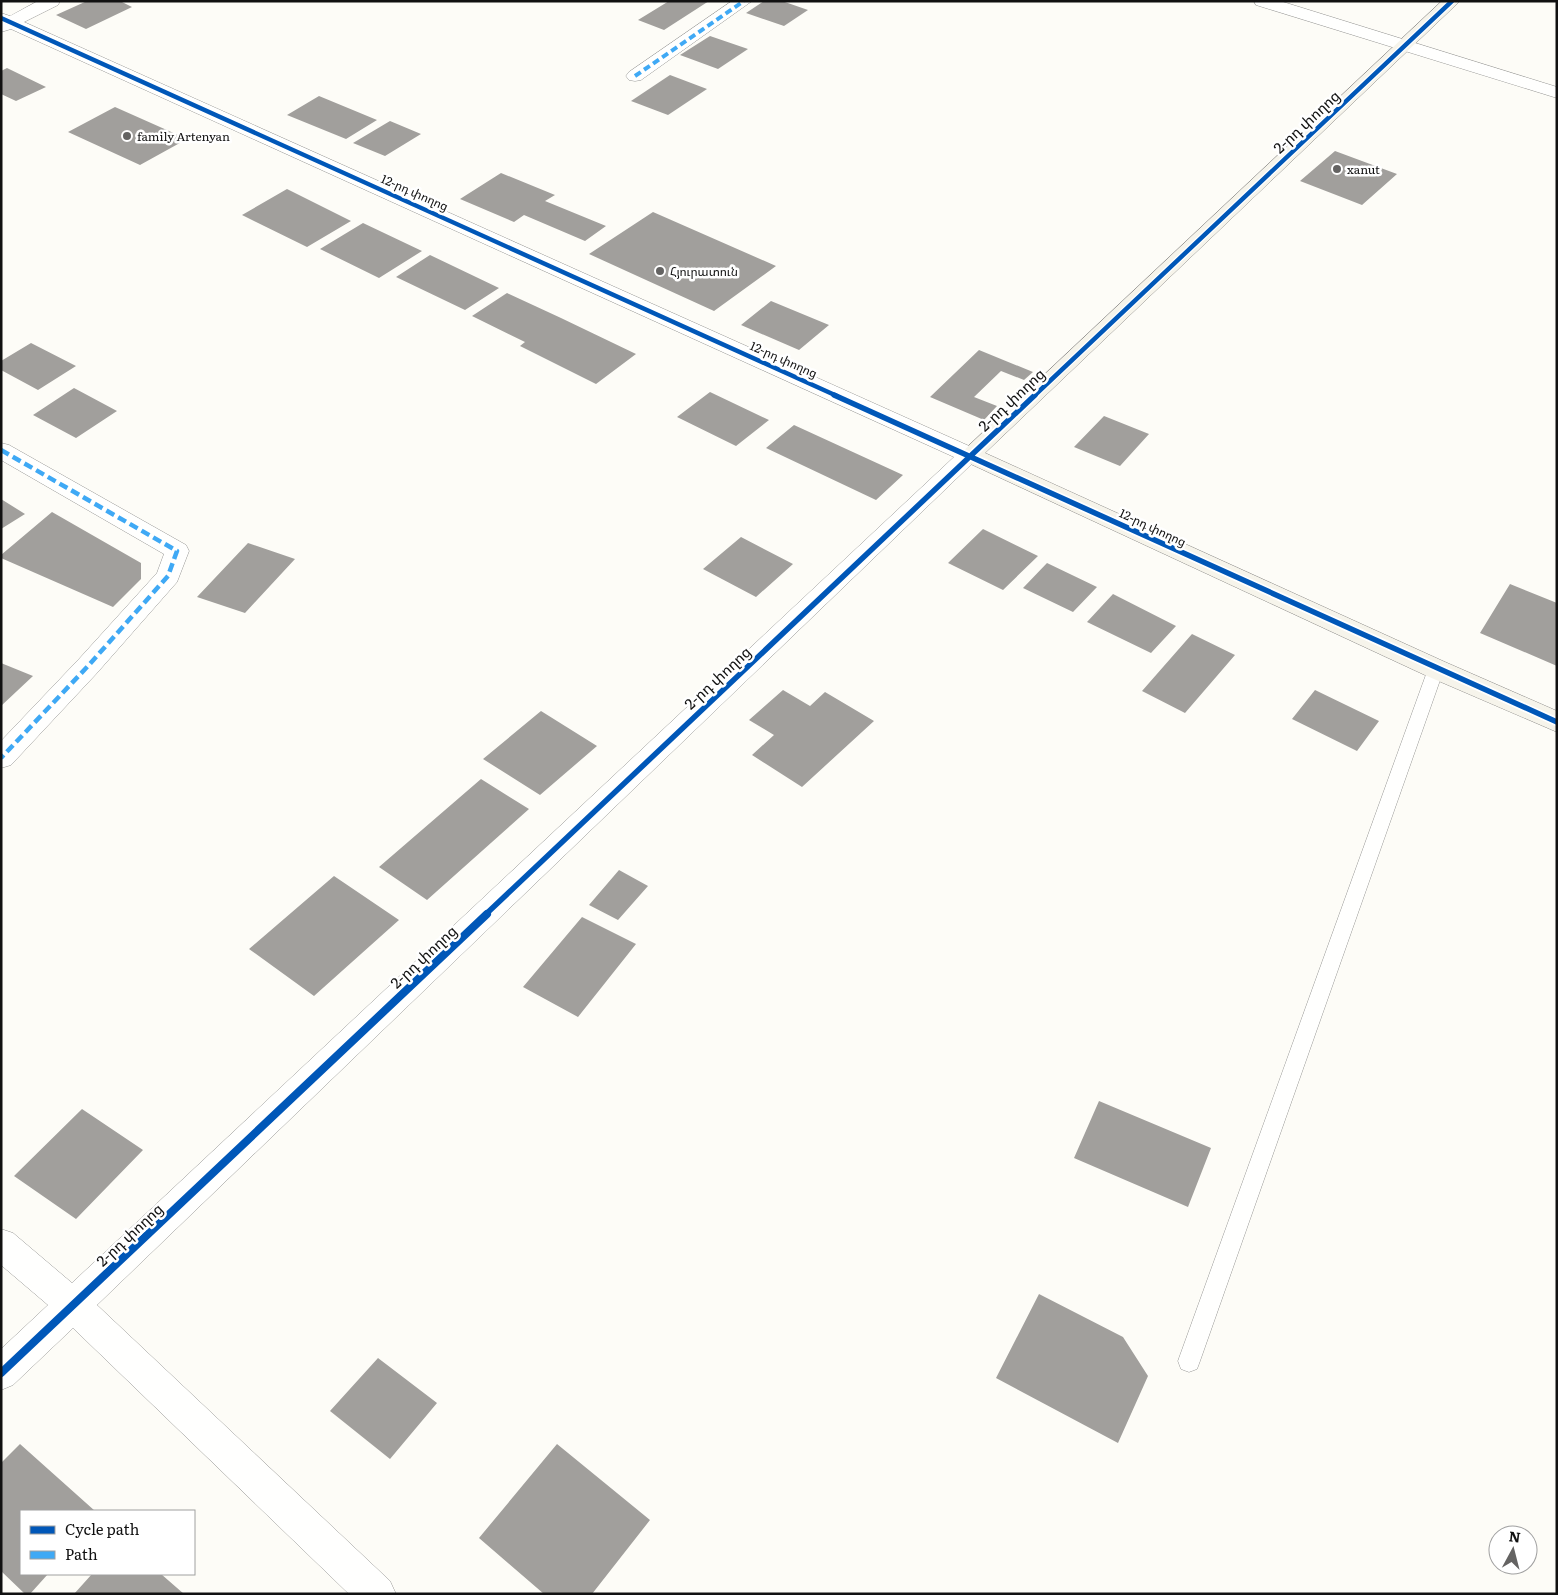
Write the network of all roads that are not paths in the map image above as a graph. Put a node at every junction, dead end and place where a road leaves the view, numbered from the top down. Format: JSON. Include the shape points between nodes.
{"nodes":[{"id":1,"x":52,"y":1,"type":"edge"},
{"id":2,"x":744,"y":1,"type":"edge"},
{"id":3,"x":1262,"y":1,"type":"edge"},
{"id":4,"x":1452,"y":1,"type":"edge"},
{"id":5,"x":4,"y":22,"type":"edge"},
{"id":6,"x":1405,"y":46,"type":"junction"},
{"id":7,"x":635,"y":76,"type":"dead end"},
{"id":8,"x":1557,"y":93,"type":"edge"},
{"id":9,"x":1,"y":450,"type":"edge"},
{"id":10,"x":970,"y":455,"type":"junction"},
{"id":11,"x":1436,"y":669,"type":"junction"},
{"id":12,"x":1557,"y":722,"type":"edge"},
{"id":13,"x":1,"y":758,"type":"edge"},
{"id":14,"x":1,"y":1244,"type":"edge"},
{"id":15,"x":72,"y":1305,"type":"junction"},
{"id":16,"x":1189,"y":1361,"type":"dead end"},
{"id":17,"x":1,"y":1373,"type":"edge"},
{"id":18,"x":377,"y":1594,"type":"edge"}],
"edges":[{"from":1,"to":5,"type":"street"},
{"from":2,"to":7,"type":"street"},
{"from":3,"to":6,"type":"street"},
{"from":4,"to":6,"type":"street","name":"2-րդ փողոց"},
{"from":5,"to":10,"type":"street","name":"12-րդ փողոց"},
{"from":6,"to":8,"type":"street"},
{"from":6,"to":10,"type":"street","name":"2-րդ փողոց"},
{"from":9,"to":13,"type":"street","via":[[177,551],[168,576]]},
{"from":10,"to":11,"type":"street","name":"12-րդ փողոց"},
{"from":10,"to":15,"type":"street","name":"2-րդ փողոց"},
{"from":11,"to":12,"type":"street","name":"12-րդ փողոց"},
{"from":11,"to":16,"type":"lane"},
{"from":14,"to":15,"type":"street"},
{"from":15,"to":17,"type":"street","name":"2-րդ փողոց"},
{"from":15,"to":18,"type":"street"}]}
